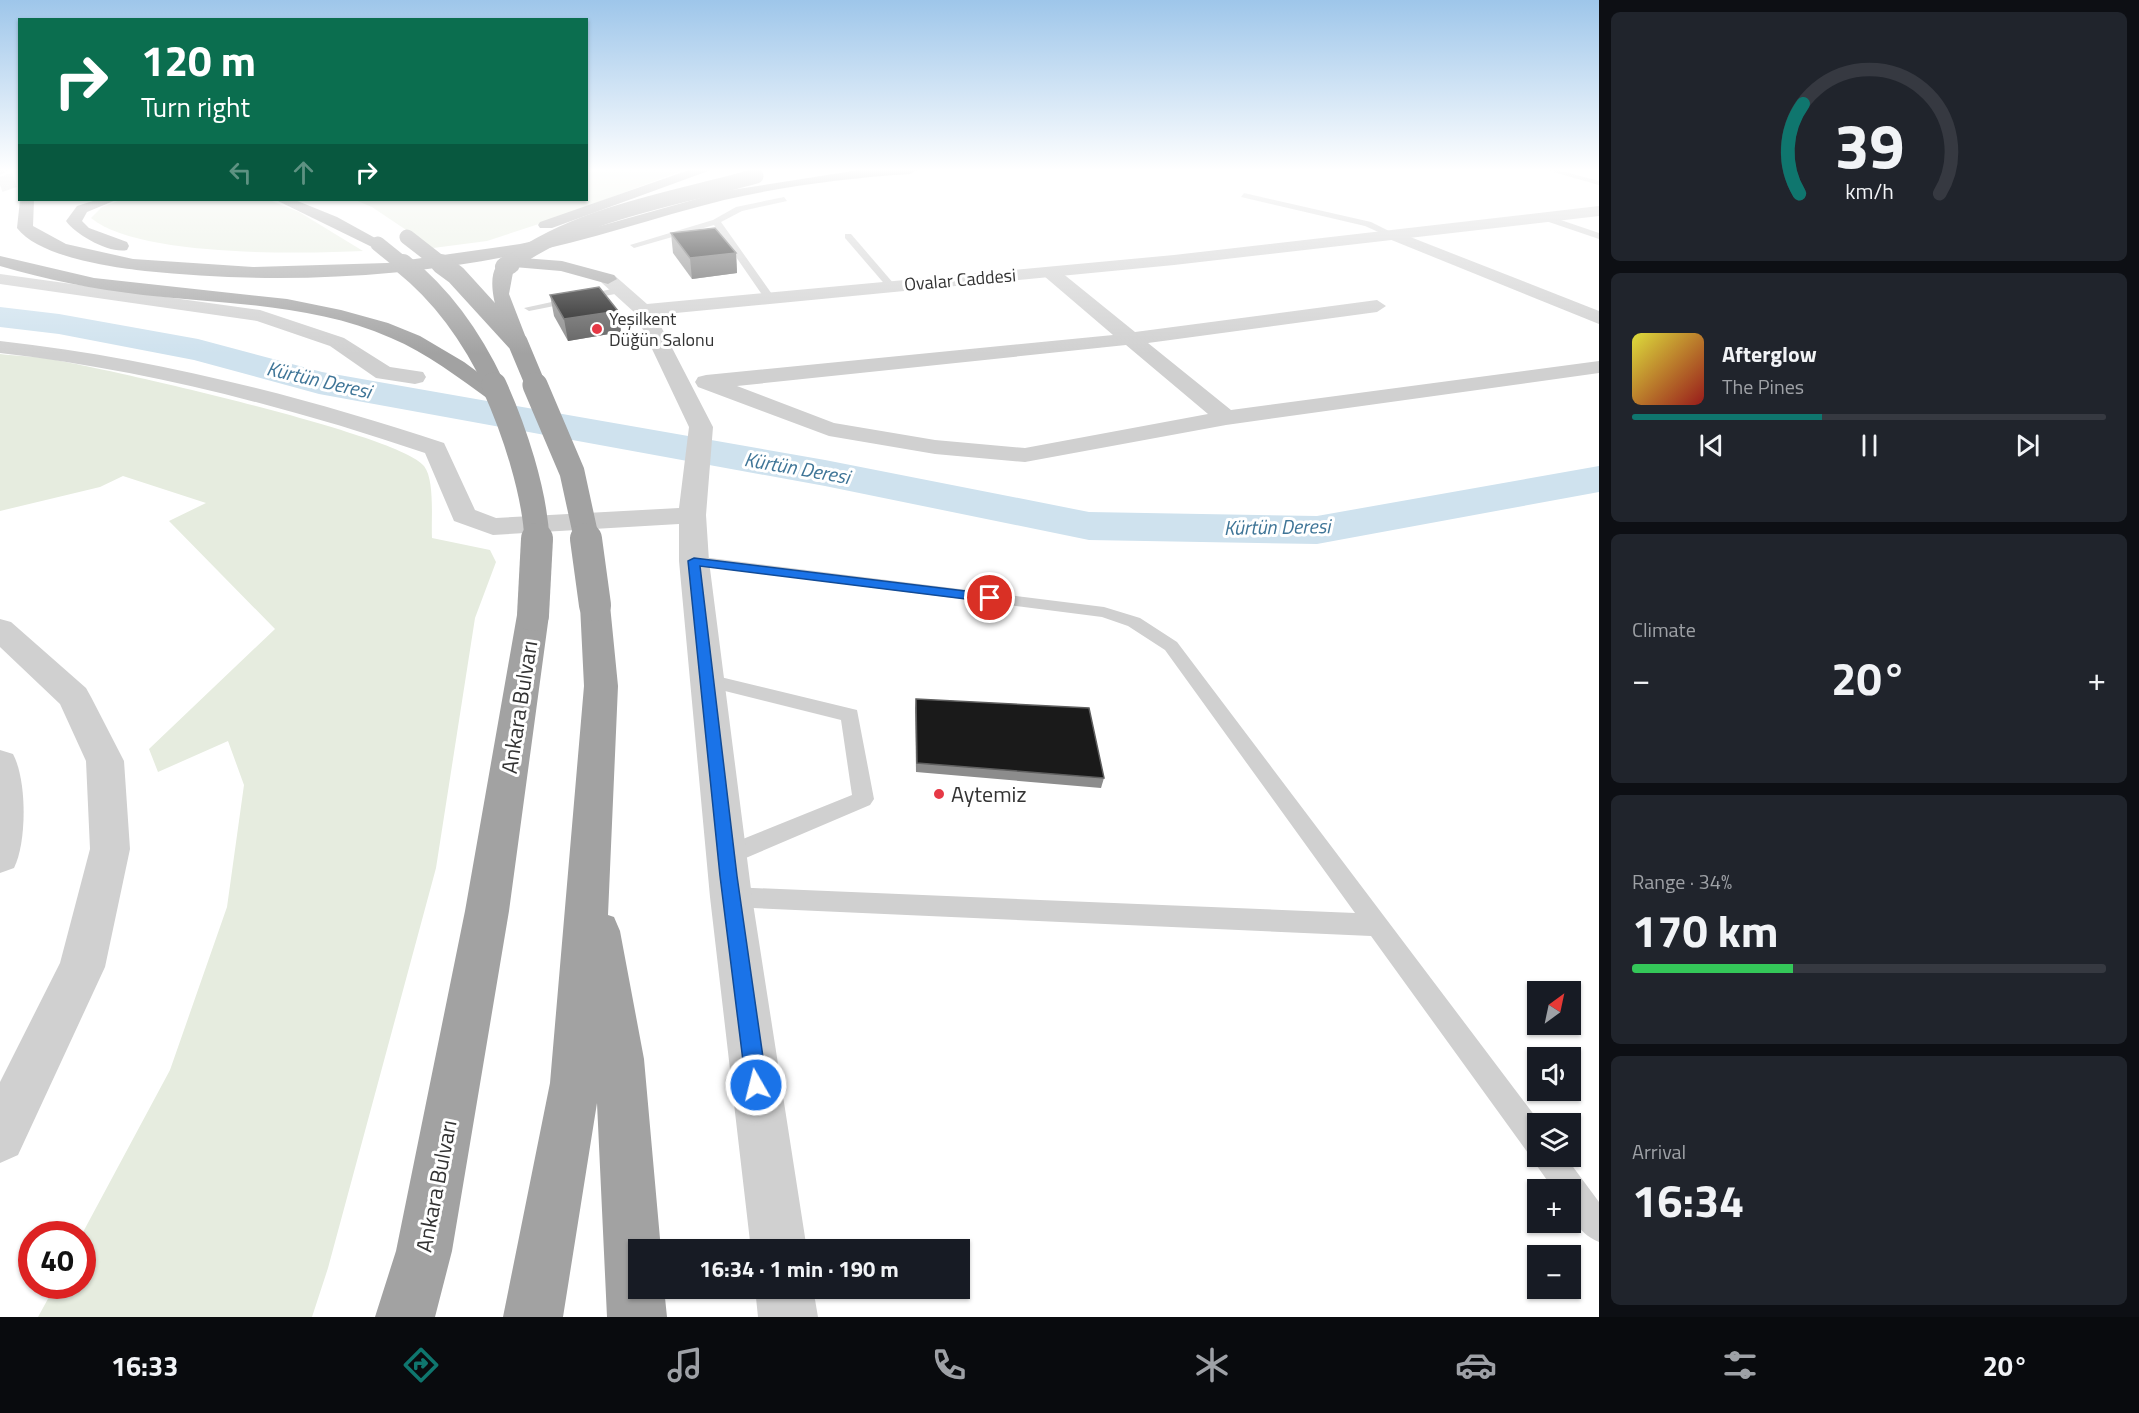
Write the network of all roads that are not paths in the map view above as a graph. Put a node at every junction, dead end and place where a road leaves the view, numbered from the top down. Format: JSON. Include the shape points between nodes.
{"nodes":[{"id":1,"x":31,"y":231,"type":"edge"},
{"id":2,"x":84,"y":231,"type":"edge"},
{"id":3,"x":378,"y":231,"type":"edge"},
{"id":4,"x":526,"y":231,"type":"edge"},
{"id":5,"x":566,"y":231,"type":"edge"},
{"id":6,"x":594,"y":231,"type":"edge"},
{"id":7,"x":619,"y":231,"type":"edge"},
{"id":8,"x":682,"y":231,"type":"edge"},
{"id":9,"x":723,"y":231,"type":"edge"},
{"id":10,"x":1385,"y":231,"type":"edge"},
{"id":11,"x":1433,"y":231,"type":"edge"},
{"id":12,"x":392,"y":236,"type":"junction"},
{"id":13,"x":848,"y":236,"type":"dead end"},
{"id":14,"x":1395,"y":236,"type":"junction"},
{"id":15,"x":634,"y":245,"type":"dead end"},
{"id":16,"x":0,"y":261,"type":"edge"},
{"id":17,"x":411,"y":266,"type":"junction"},
{"id":18,"x":608,"y":269,"type":"junction"},
{"id":19,"x":1050,"y":272,"type":"junction"},
{"id":20,"x":0,"y":279,"type":"edge"},
{"id":21,"x":891,"y":286,"type":"junction"},
{"id":22,"x":769,"y":297,"type":"junction"},
{"id":23,"x":1377,"y":306,"type":"dead end"},
{"id":24,"x":529,"y":308,"type":"dead end"},
{"id":25,"x":643,"y":310,"type":"junction"},
{"id":26,"x":1599,"y":318,"type":"edge"},
{"id":27,"x":1130,"y":339,"type":"junction"},
{"id":28,"x":518,"y":343,"type":"junction"},
{"id":29,"x":0,"y":346,"type":"edge"},
{"id":30,"x":1599,"y":367,"type":"edge"},
{"id":31,"x":415,"y":377,"type":"dead end"},
{"id":32,"x":706,"y":382,"type":"junction"},
{"id":33,"x":680,"y":385,"type":"junction"},
{"id":34,"x":499,"y":396,"type":"junction"},
{"id":35,"x":1226,"y":418,"type":"junction"},
{"id":36,"x":693,"y":512,"type":"junction"},
{"id":37,"x":694,"y":561,"type":"junction"},
{"id":38,"x":0,"y":629,"type":"edge"},
{"id":39,"x":708,"y":680,"type":"junction"},
{"id":40,"x":0,"y":764,"type":"edge"},
{"id":41,"x":0,"y":856,"type":"edge"},
{"id":42,"x":726,"y":856,"type":"junction"},
{"id":43,"x":588,"y":873,"type":"junction"},
{"id":44,"x":731,"y":897,"type":"junction"},
{"id":45,"x":1376,"y":925,"type":"junction"},
{"id":46,"x":1527,"y":1128,"type":"edge"},
{"id":47,"x":0,"y":1137,"type":"edge"},
{"id":48,"x":1555,"y":1167,"type":"edge"},
{"id":49,"x":1599,"y":1227,"type":"edge"},
{"id":50,"x":778,"y":1239,"type":"edge"},
{"id":51,"x":786,"y":1299,"type":"edge"},
{"id":52,"x":405,"y":1317,"type":"edge"},
{"id":53,"x":533,"y":1317,"type":"edge"},
{"id":54,"x":637,"y":1317,"type":"edge"},
{"id":55,"x":788,"y":1317,"type":"edge"}],
"edges":[{"from":1,"to":17,"type":"highway","via":[[59,247],[159,267],[229,271]]},
{"from":2,"to":4,"type":"highway","via":[[113,245],[166,253],[230,260],[343,261],[435,254]]},
{"from":3,"to":12,"type":"highway","name":"Ankara Bulvarı"},
{"from":5,"to":28,"type":"highway","bridge":true,"via":[[539,242],[505,267],[500,294]]},
{"from":6,"to":17,"type":"highway","via":[[506,252]]},
{"from":7,"to":18,"type":"highway","via":[[604,241]]},
{"from":8,"to":15,"type":"lane"},
{"from":9,"to":22,"type":"lane"},
{"from":10,"to":14,"type":"lane"},
{"from":11,"to":14,"type":"street","name":"Ovalar Caddesi"},
{"from":12,"to":28,"type":"highway","name":"Ankara Bulvarı","bridge":true,"via":[[456,275]]},
{"from":12,"to":34,"type":"highway","name":"Ankara Bulvarı","bridge":true,"via":[[463,325],[487,365]]},
{"from":13,"to":21,"type":"lane"},
{"from":14,"to":19,"type":"street","name":"Ovalar Caddesi"},
{"from":14,"to":26,"type":"street"},
{"from":16,"to":34,"type":"highway","via":[[32,272],[139,289],[257,299],[325,311],[383,327],[423,345]]},
{"from":17,"to":18,"type":"highway","via":[[526,262],[586,271]]},
{"from":18,"to":24,"type":"lane"},
{"from":18,"to":25,"type":"street"},
{"from":19,"to":21,"type":"street","name":"Ovalar Caddesi"},
{"from":19,"to":27,"type":"street"},
{"from":20,"to":31,"type":"street","via":[[260,316],[337,342],[384,373]]},
{"from":21,"to":22,"type":"street","name":"Ovalar Caddesi"},
{"from":22,"to":25,"type":"street","name":"Ovalar Caddesi"},
{"from":23,"to":27,"type":"street"},
{"from":25,"to":33,"type":"street"},
{"from":27,"to":32,"type":"street"},
{"from":27,"to":35,"type":"street"},
{"from":28,"to":43,"type":"highway","name":"Ankara Bulvarı","bridge":true,"via":[[572,472],[596,604],[601,686]]},
{"from":29,"to":36,"type":"street","via":[[198,378],[335,414],[435,448],[464,515],[493,527]]},
{"from":30,"to":35,"type":"street"},
{"from":32,"to":33,"type":"street"},
{"from":32,"to":35,"type":"street","via":[[829,429],[935,447],[1025,455]]},
{"from":33,"to":36,"type":"street","via":[[700,427]]},
{"from":34,"to":52,"type":"highway","name":"Ankara Bulvarı","bridge":true,"via":[[529,493],[537,546],[533,615],[487,911],[424,1251]]},
{"from":36,"to":37,"type":"street"},
{"from":37,"to":39,"type":"street"},
{"from":37,"to":45,"type":"lane","via":[[1104,612],[1134,622],[1171,646]]},
{"from":38,"to":47,"type":"street","via":[[74,697],[105,761],[110,849],[82,967]]},
{"from":39,"to":42,"type":"street"},
{"from":39,"to":42,"type":"lane","via":[[850,714],[863,799]]},
{"from":40,"to":41,"type":"street"},
{"from":42,"to":44,"type":"street"},
{"from":43,"to":53,"type":"highway","name":"Ankara Bulvarı","via":[[576,1083]]},
{"from":43,"to":54,"type":"highway","via":[[619,1059]]},
{"from":44,"to":45,"type":"lane"},
{"from":44,"to":50,"type":"street"},
{"from":45,"to":46,"type":"lane"},
{"from":48,"to":49,"type":"lane"},
{"from":51,"to":55,"type":"street"}]}
